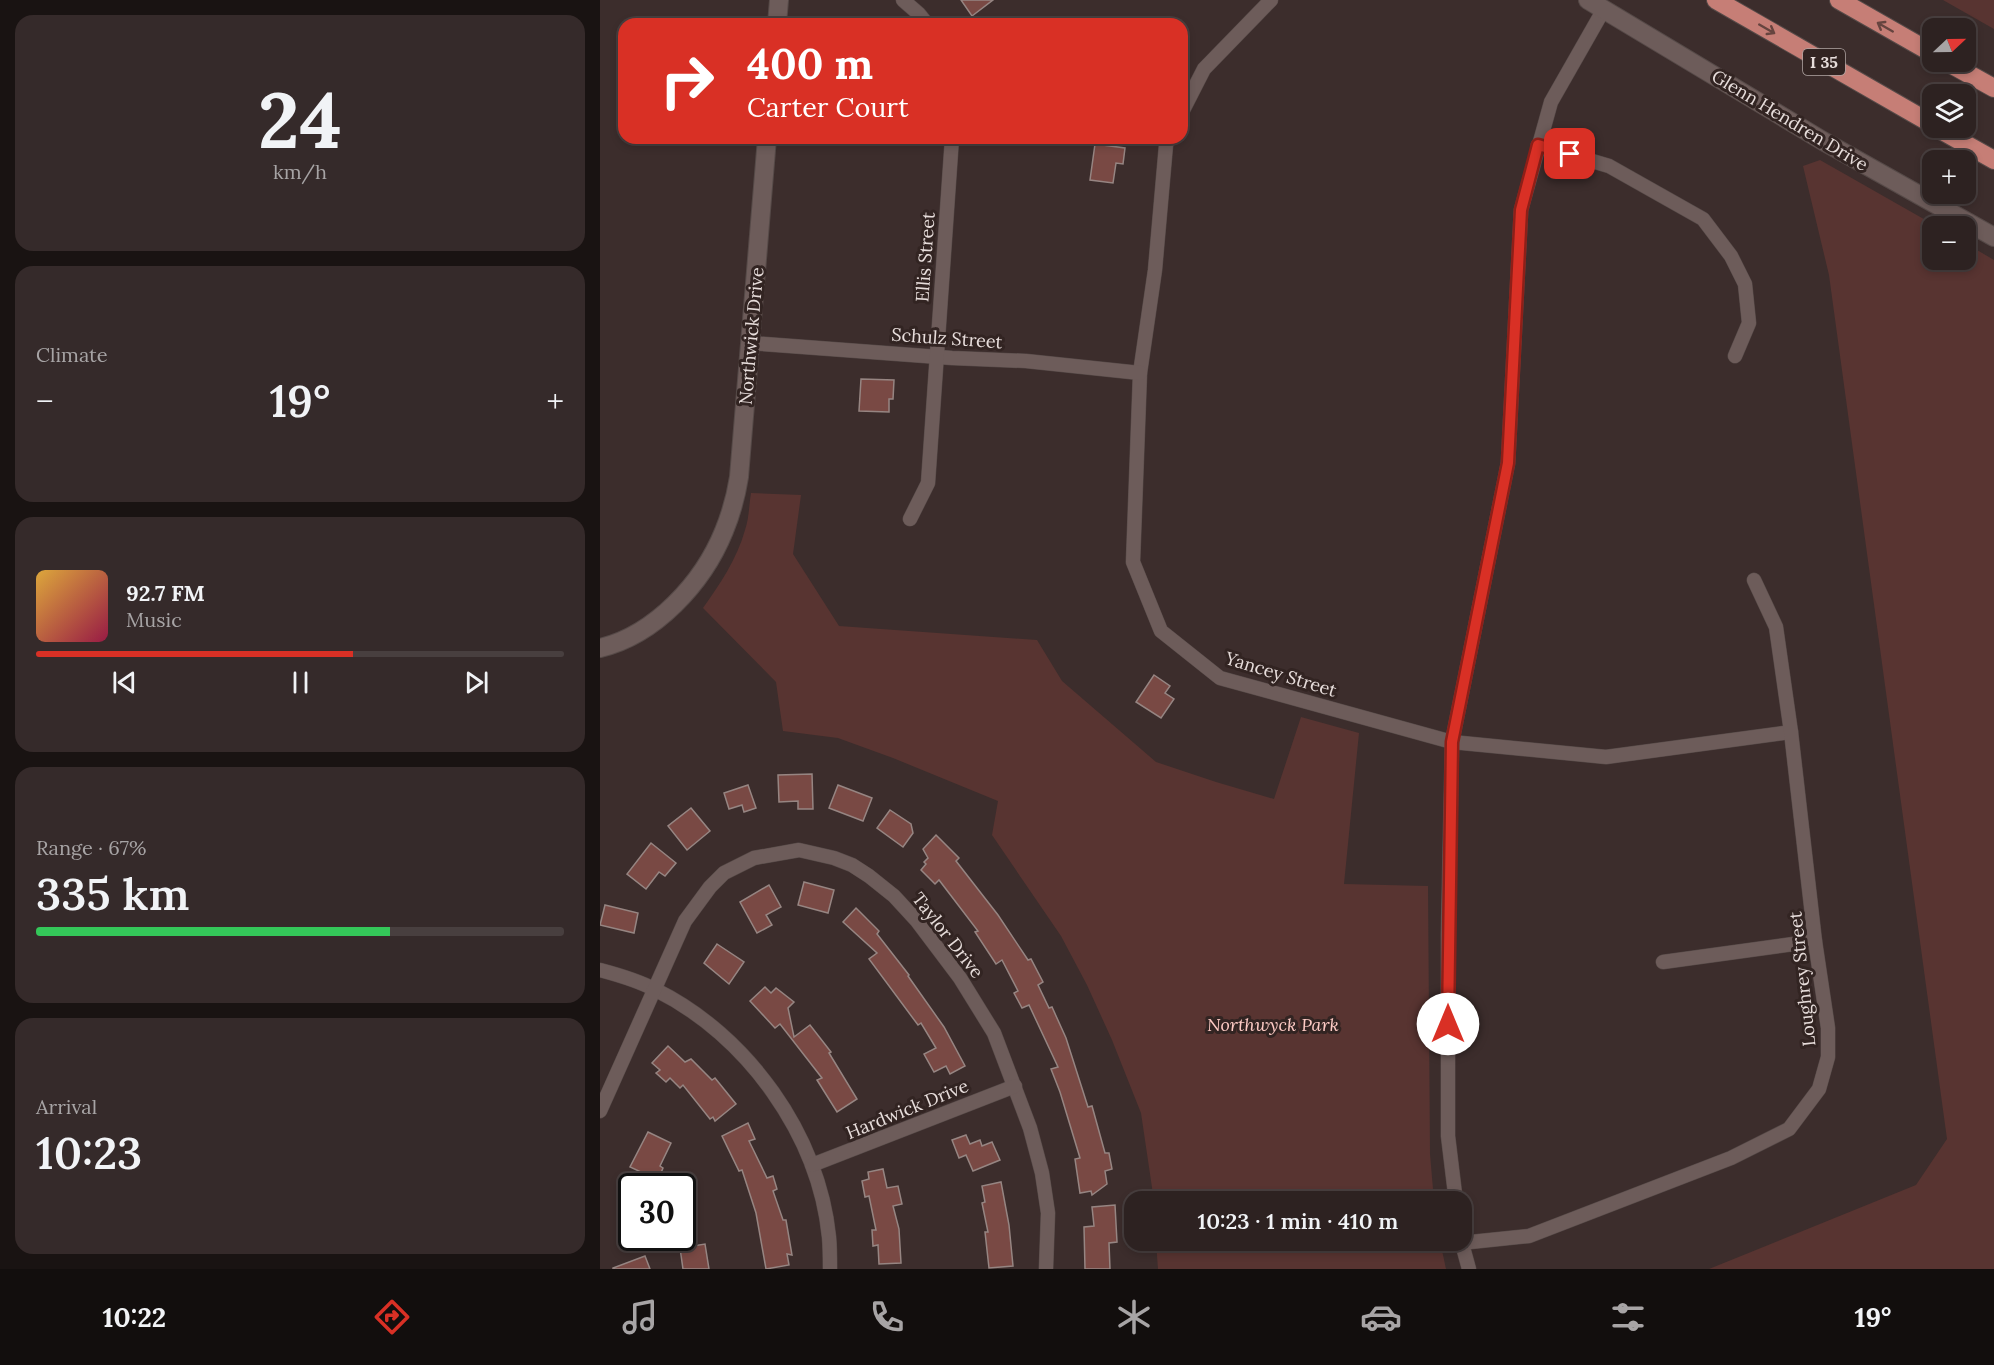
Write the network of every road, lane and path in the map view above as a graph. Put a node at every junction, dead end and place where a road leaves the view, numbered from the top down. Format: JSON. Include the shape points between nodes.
{"nodes":[{"id":1,"x":779,"y":0,"type":"edge"},
{"id":2,"x":903,"y":0,"type":"edge"},
{"id":3,"x":1271,"y":0,"type":"edge"},
{"id":4,"x":1716,"y":0,"type":"edge"},
{"id":5,"x":1839,"y":0,"type":"edge"},
{"id":6,"x":1596,"y":4,"type":"edge"},
{"id":7,"x":778,"y":18,"type":"edge"},
{"id":8,"x":922,"y":18,"type":"edge"},
{"id":9,"x":1922,"y":47,"type":"edge"},
{"id":10,"x":1965,"y":72,"type":"edge"},
{"id":11,"x":1994,"y":88,"type":"edge"},
{"id":12,"x":1188,"y":100,"type":"edge"},
{"id":13,"x":1922,"y":118,"type":"edge"},
{"id":14,"x":1955,"y":138,"type":"edge"},
{"id":15,"x":766,"y":144,"type":"edge"},
{"id":16,"x":952,"y":144,"type":"edge"},
{"id":17,"x":1166,"y":144,"type":"edge"},
{"id":18,"x":1538,"y":145,"type":"junction"},
{"id":19,"x":1994,"y":160,"type":"edge"},
{"id":20,"x":1994,"y":237,"type":"edge"},
{"id":21,"x":750,"y":342,"type":"junction"},
{"id":22,"x":1735,"y":356,"type":"dead end"},
{"id":23,"x":936,"y":357,"type":"junction"},
{"id":24,"x":1140,"y":373,"type":"junction"},
{"id":25,"x":910,"y":519,"type":"dead end"},
{"id":26,"x":1754,"y":580,"type":"dead end"},
{"id":27,"x":600,"y":648,"type":"edge"},
{"id":28,"x":1791,"y":732,"type":"junction"},
{"id":29,"x":1452,"y":742,"type":"junction"},
{"id":30,"x":1815,"y":941,"type":"junction"},
{"id":31,"x":1663,"y":962,"type":"dead end"},
{"id":32,"x":600,"y":970,"type":"edge"},
{"id":33,"x":655,"y":989,"type":"junction"},
{"id":34,"x":1015,"y":1086,"type":"junction"},
{"id":35,"x":600,"y":1111,"type":"edge"},
{"id":36,"x":812,"y":1165,"type":"junction"},
{"id":37,"x":1455,"y":1191,"type":"edge"},
{"id":38,"x":1472,"y":1241,"type":"edge"},
{"id":39,"x":1464,"y":1251,"type":"edge"},
{"id":40,"x":830,"y":1269,"type":"edge"},
{"id":41,"x":1046,"y":1269,"type":"edge"},
{"id":42,"x":1469,"y":1269,"type":"edge"}],
"edges":[{"from":1,"to":7,"type":"street"},
{"from":2,"to":8,"type":"street"},
{"from":3,"to":12,"type":"street","via":[[1204,69]]},
{"from":4,"to":13,"type":"highway","number":"I 35","one_way":true},
{"from":9,"to":5,"type":"highway","one_way":true},
{"from":6,"to":18,"type":"street","via":[[1551,102]]},
{"from":6,"to":20,"type":"street","name":"Glenn Hendren Drive","via":[[1823,141]]},
{"from":10,"to":11,"type":"highway"},
{"from":14,"to":19,"type":"highway"},
{"from":15,"to":21,"type":"street","name":"Northwick Drive"},
{"from":16,"to":23,"type":"street","name":"Ellis Street"},
{"from":17,"to":24,"type":"street","name":"Yancey Street","via":[[1155,270]]},
{"from":18,"to":22,"type":"street","via":[[1610,166],[1703,219],[1731,256],[1745,284],[1749,324]]},
{"from":18,"to":29,"type":"street","via":[[1521,210],[1508,463]]},
{"from":21,"to":23,"type":"street","name":"Schulz Street"},
{"from":21,"to":27,"type":"street","name":"Northwick Drive","via":[[739,477],[724,532],[703,570],[676,604],[627,639]]},
{"from":23,"to":24,"type":"street","name":"Schulz Street","via":[[1026,361]]},
{"from":23,"to":25,"type":"street","name":"Ellis Street","via":[[928,483]]},
{"from":24,"to":29,"type":"street","name":"Yancey Street","via":[[1133,562],[1161,631],[1220,678]]},
{"from":26,"to":28,"type":"street","name":"Loughrey Street","via":[[1776,627]]},
{"from":28,"to":29,"type":"street","name":"Yancey Street","via":[[1606,758]]},
{"from":28,"to":30,"type":"street","name":"Loughrey Street"},
{"from":29,"to":37,"type":"street","via":[[1449,1136]]},
{"from":30,"to":31,"type":"street"},
{"from":30,"to":38,"type":"street","name":"Loughrey Street","via":[[1828,1028],[1828,1057],[1819,1089],[1789,1129],[1731,1158],[1529,1236]]},
{"from":32,"to":33,"type":"street"},
{"from":33,"to":34,"type":"street","name":"Taylor Drive","via":[[685,921],[724,873],[754,858],[799,850],[834,858],[868,876],[917,921],[960,978],[994,1033]]},
{"from":33,"to":35,"type":"street","name":"Taylor Drive"},
{"from":33,"to":36,"type":"street","via":[[686,1007],[752,1065],[780,1103]]},
{"from":34,"to":36,"type":"street","name":"Hardwick Drive"},
{"from":34,"to":41,"type":"street","name":"Taylor Drive","via":[[1042,1173],[1048,1213]]},
{"from":36,"to":40,"type":"street","via":[[823,1201]]},
{"from":39,"to":42,"type":"street"}]}
